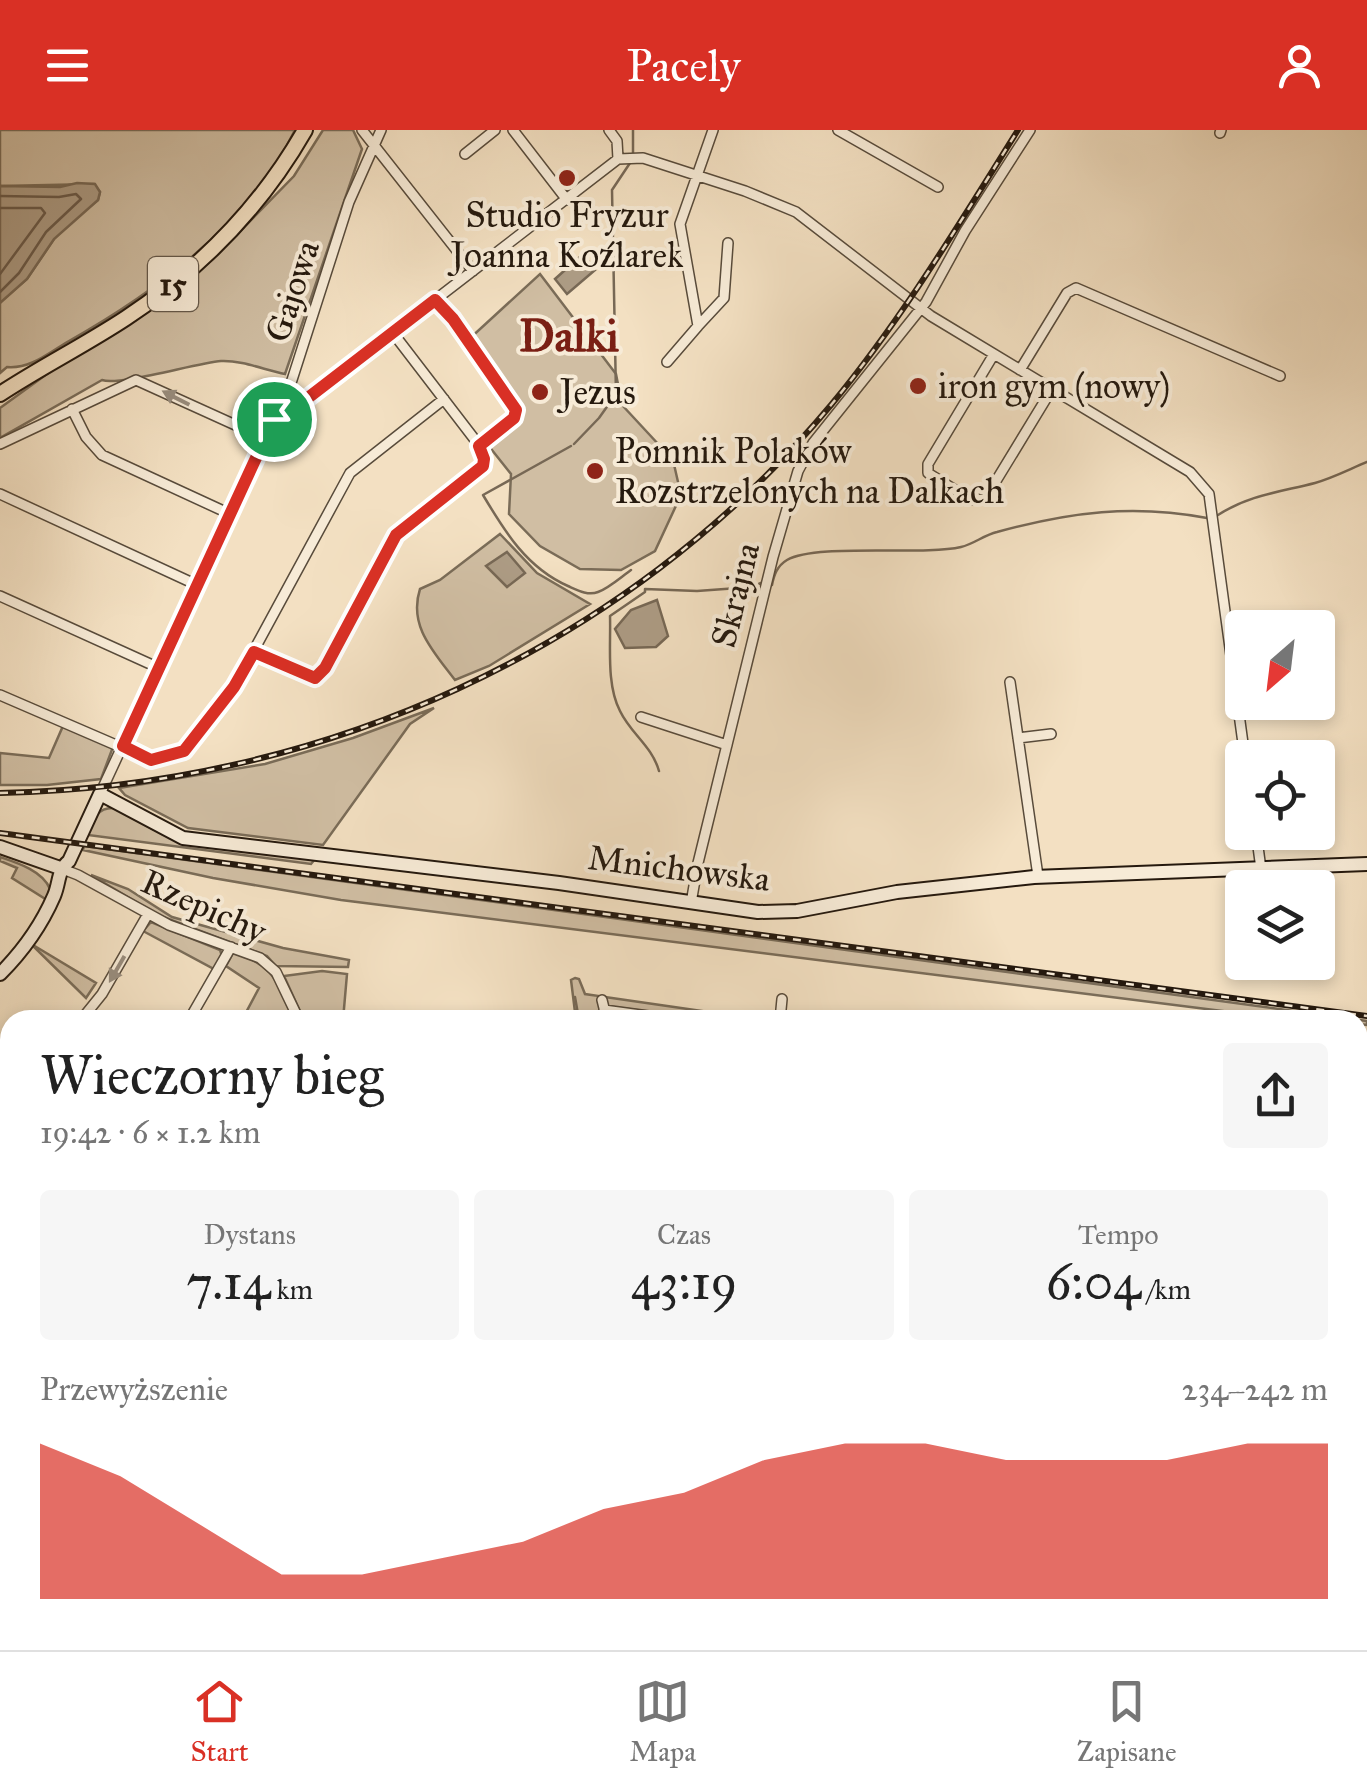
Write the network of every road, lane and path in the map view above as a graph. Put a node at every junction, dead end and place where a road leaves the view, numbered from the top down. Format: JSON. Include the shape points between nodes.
{"nodes":[{"id":1,"x":305,"y":130,"type":"edge"},
{"id":2,"x":362,"y":130,"type":"edge"},
{"id":3,"x":382,"y":130,"type":"edge"},
{"id":4,"x":495,"y":130,"type":"edge"},
{"id":5,"x":514,"y":130,"type":"edge"},
{"id":6,"x":609,"y":130,"type":"edge"},
{"id":7,"x":714,"y":130,"type":"edge"},
{"id":8,"x":838,"y":130,"type":"edge"},
{"id":9,"x":1030,"y":130,"type":"edge"},
{"id":10,"x":856,"y":134,"type":"edge"},
{"id":11,"x":374,"y":147,"type":"junction"},
{"id":12,"x":464,"y":154,"type":"dead end"},
{"id":13,"x":622,"y":158,"type":"junction"},
{"id":14,"x":696,"y":174,"type":"junction"},
{"id":15,"x":938,"y":187,"type":"dead end"},
{"id":16,"x":567,"y":200,"type":"junction"},
{"id":17,"x":728,"y":243,"type":"dead end"},
{"id":18,"x":473,"y":271,"type":"junction"},
{"id":19,"x":435,"y":300,"type":"junction"},
{"id":20,"x":921,"y":309,"type":"junction"},
{"id":21,"x":698,"y":326,"type":"junction"},
{"id":22,"x":393,"y":333,"type":"junction"},
{"id":23,"x":994,"y":354,"type":"junction"},
{"id":24,"x":667,"y":362,"type":"dead end"},
{"id":25,"x":1020,"y":370,"type":"junction"},
{"id":26,"x":1280,"y":376,"type":"dead end"},
{"id":27,"x":1052,"y":389,"type":"junction"},
{"id":28,"x":0,"y":394,"type":"edge"},
{"id":29,"x":444,"y":400,"type":"junction"},
{"id":30,"x":72,"y":409,"type":"junction"},
{"id":31,"x":274,"y":419,"type":"junction"},
{"id":32,"x":264,"y":438,"type":"junction"},
{"id":33,"x":0,"y":444,"type":"edge"},
{"id":34,"x":479,"y":446,"type":"junction"},
{"id":35,"x":0,"y":494,"type":"edge"},
{"id":36,"x":230,"y":514,"type":"junction"},
{"id":37,"x":197,"y":585,"type":"junction"},
{"id":38,"x":0,"y":596,"type":"edge"},
{"id":39,"x":254,"y":652,"type":"junction"},
{"id":40,"x":159,"y":668,"type":"junction"},
{"id":41,"x":1010,"y":682,"type":"dead end"},
{"id":42,"x":0,"y":695,"type":"edge"},
{"id":43,"x":641,"y":717,"type":"dead end"},
{"id":44,"x":1051,"y":734,"type":"dead end"},
{"id":45,"x":1018,"y":738,"type":"junction"},
{"id":46,"x":1243,"y":740,"type":"edge"},
{"id":47,"x":727,"y":745,"type":"junction"},
{"id":48,"x":123,"y":746,"type":"junction"},
{"id":49,"x":100,"y":794,"type":"junction"},
{"id":50,"x":0,"y":848,"type":"edge"},
{"id":51,"x":1258,"y":850,"type":"edge"},
{"id":52,"x":1367,"y":864,"type":"edge"},
{"id":53,"x":60,"y":868,"type":"junction"},
{"id":54,"x":1261,"y":869,"type":"junction"},
{"id":55,"x":1038,"y":876,"type":"junction"},
{"id":56,"x":691,"y":904,"type":"junction"},
{"id":57,"x":148,"y":914,"type":"junction"},
{"id":58,"x":231,"y":947,"type":"junction"},
{"id":59,"x":0,"y":974,"type":"edge"},
{"id":60,"x":782,"y":999,"type":"dead end"},
{"id":61,"x":89,"y":1010,"type":"edge"},
{"id":62,"x":195,"y":1010,"type":"edge"},
{"id":63,"x":294,"y":1010,"type":"edge"},
{"id":64,"x":781,"y":1010,"type":"edge"}],
"edges":[{"from":1,"to":28,"type":"main road","number":"15","via":[[268,186],[203,259],[136,311]]},
{"from":2,"to":11,"type":"street"},
{"from":3,"to":11,"type":"street","name":"Gajowa"},
{"from":4,"to":12,"type":"street"},
{"from":5,"to":16,"type":"street"},
{"from":6,"to":13,"type":"street"},
{"from":7,"to":14,"type":"street"},
{"from":8,"to":10,"type":"street"},
{"from":9,"to":20,"type":"street","name":"Skrajna"},
{"from":10,"to":15,"type":"street"},
{"from":11,"to":18,"type":"street"},
{"from":11,"to":31,"type":"street","name":"Gajowa"},
{"from":13,"to":14,"type":"street"},
{"from":13,"to":16,"type":"street"},
{"from":14,"to":20,"type":"street","via":[[796,212]]},
{"from":14,"to":21,"type":"street","via":[[680,234]]},
{"from":16,"to":18,"type":"street"},
{"from":17,"to":21,"type":"street","via":[[724,298]]},
{"from":18,"to":19,"type":"street"},
{"from":19,"to":22,"type":"street"},
{"from":19,"to":34,"type":"street","via":[[516,410]]},
{"from":20,"to":23,"type":"street"},
{"from":20,"to":47,"type":"street","name":"Skrajna","via":[[802,462]]},
{"from":21,"to":24,"type":"street"},
{"from":22,"to":29,"type":"street"},
{"from":22,"to":31,"type":"street"},
{"from":23,"to":25,"type":"street"},
{"from":23,"to":27,"type":"street","via":[[928,464],[928,473],[971,500],[986,499]]},
{"from":25,"to":26,"type":"street","via":[[1076,288]]},
{"from":25,"to":27,"type":"street"},
{"from":27,"to":46,"type":"street","via":[[1190,472],[1209,494]]},
{"from":29,"to":34,"type":"street"},
{"from":29,"to":39,"type":"street","via":[[350,473]]},
{"from":32,"to":30,"type":"street","one_way":true,"via":[[136,380]]},
{"from":30,"to":33,"type":"street"},
{"from":30,"to":36,"type":"street","via":[[102,454]]},
{"from":31,"to":32,"type":"street","name":"Gajowa"},
{"from":32,"to":36,"type":"street","name":"Gajowa"},
{"from":34,"to":39,"type":"street","via":[[483,466],[396,535],[315,678]]},
{"from":35,"to":37,"type":"street"},
{"from":36,"to":37,"type":"street","name":"Gajowa"},
{"from":37,"to":40,"type":"street","name":"Gajowa"},
{"from":38,"to":40,"type":"street"},
{"from":39,"to":48,"type":"street","via":[[184,751],[151,760]]},
{"from":40,"to":48,"type":"street","name":"Gajowa"},
{"from":41,"to":45,"type":"street"},
{"from":42,"to":48,"type":"street"},
{"from":43,"to":47,"type":"street"},
{"from":44,"to":45,"type":"street"},
{"from":45,"to":55,"type":"street"},
{"from":47,"to":56,"type":"street","name":"Skrajna"},
{"from":48,"to":49,"type":"street","name":"Gajowa"},
{"from":49,"to":53,"type":"street"},
{"from":49,"to":56,"type":"street","name":"Mnichowska","via":[[183,838]]},
{"from":50,"to":53,"type":"street"},
{"from":51,"to":54,"type":"street"},
{"from":52,"to":54,"type":"street","name":"Mnichowska"},
{"from":53,"to":57,"type":"street","name":"Rzepichy"},
{"from":53,"to":59,"type":"street","via":[[54,898]]},
{"from":54,"to":55,"type":"street","name":"Mnichowska"},
{"from":55,"to":56,"type":"street","name":"Mnichowska","via":[[797,911]]},
{"from":57,"to":58,"type":"street","name":"Rzepichy"},
{"from":57,"to":61,"type":"street","one_way":true},
{"from":58,"to":62,"type":"street"},
{"from":58,"to":63,"type":"street","name":"Rzepichy","via":[[276,972]]},
{"from":60,"to":64,"type":"street"}]}
